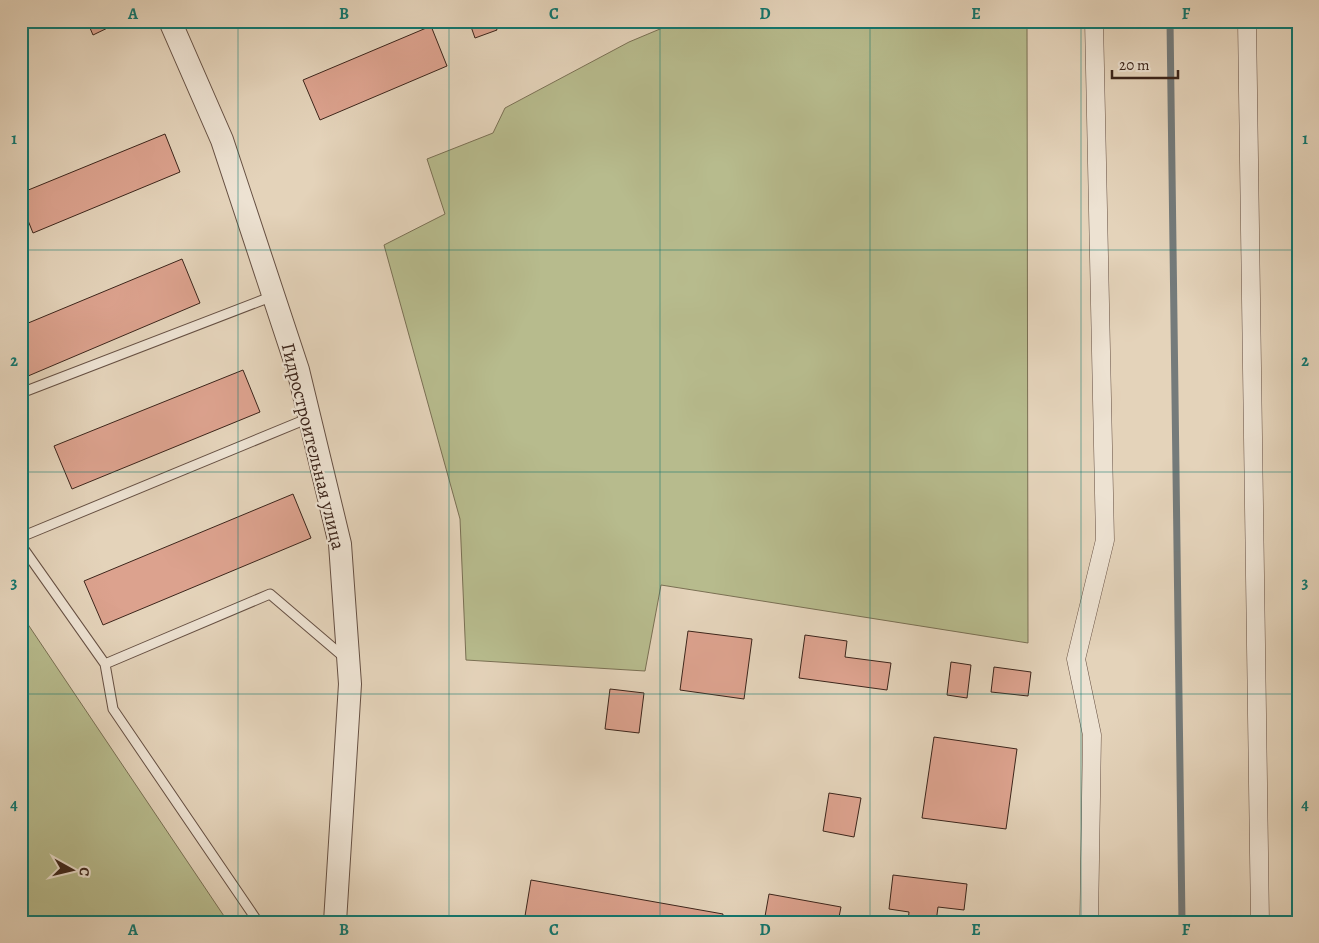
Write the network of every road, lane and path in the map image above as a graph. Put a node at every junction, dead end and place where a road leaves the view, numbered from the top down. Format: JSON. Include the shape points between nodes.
{"nodes":[{"id":1,"x":170,"y":21,"type":"edge"},
{"id":2,"x":1094,"y":21,"type":"edge"},
{"id":3,"x":1247,"y":21,"type":"edge"},
{"id":4,"x":273,"y":296,"type":"junction"},
{"id":5,"x":21,"y":393,"type":"edge"},
{"id":6,"x":310,"y":418,"type":"junction"},
{"id":7,"x":21,"y":536,"type":"edge"},
{"id":8,"x":21,"y":545,"type":"edge"},
{"id":9,"x":349,"y":661,"type":"junction"},
{"id":10,"x":105,"y":664,"type":"junction"},
{"id":11,"x":258,"y":922,"type":"edge"},
{"id":12,"x":335,"y":922,"type":"edge"},
{"id":13,"x":1089,"y":922,"type":"edge"},
{"id":14,"x":1260,"y":922,"type":"edge"}],
"edges":[{"from":1,"to":4,"type":"street","name":"Гидростроительная улица","via":[[222,140]]},
{"from":2,"to":13,"type":"street","via":[[1105,540],[1076,659],[1092,735]]},
{"from":3,"to":14,"type":"street"},
{"from":4,"to":5,"type":"lane"},
{"from":4,"to":6,"type":"street","name":"Гидростроительная улица"},
{"from":6,"to":7,"type":"lane"},
{"from":6,"to":9,"type":"street","name":"Гидростроительная улица","via":[[340,544]]},
{"from":8,"to":10,"type":"lane"},
{"from":9,"to":10,"type":"lane","via":[[270,594]]},
{"from":9,"to":12,"type":"street","name":"Гидростроительная улица"},
{"from":10,"to":11,"type":"lane","via":[[113,709]]}]}
